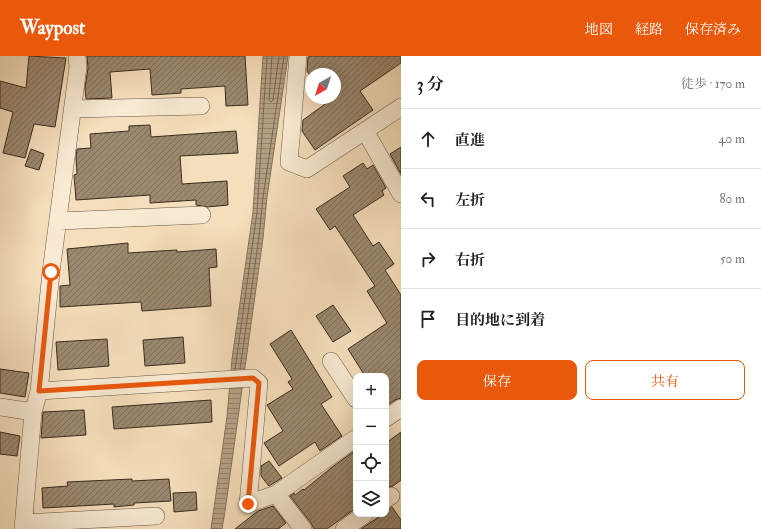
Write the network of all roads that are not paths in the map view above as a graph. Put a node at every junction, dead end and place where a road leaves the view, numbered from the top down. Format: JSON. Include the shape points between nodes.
{"nodes":[{"id":1,"x":77,"y":56,"type":"edge"},
{"id":2,"x":298,"y":56,"type":"edge"},
{"id":3,"x":201,"y":106,"type":"dead end"},
{"id":4,"x":401,"y":107,"type":"edge"},
{"id":5,"x":73,"y":109,"type":"junction"},
{"id":6,"x":365,"y":131,"type":"junction"},
{"id":7,"x":401,"y":194,"type":"edge"},
{"id":8,"x":202,"y":215,"type":"dead end"},
{"id":9,"x":59,"y":221,"type":"junction"},
{"id":10,"x":331,"y":361,"type":"dead end"},
{"id":11,"x":39,"y":391,"type":"junction"},
{"id":12,"x":353,"y":394,"type":"edge"},
{"id":13,"x":0,"y":407,"type":"edge"},
{"id":14,"x":401,"y":408,"type":"edge"},
{"id":15,"x":33,"y":412,"type":"junction"},
{"id":16,"x":389,"y":416,"type":"edge"},
{"id":17,"x":353,"y":440,"type":"edge"},
{"id":18,"x":276,"y":494,"type":"junction"},
{"id":19,"x":156,"y":516,"type":"dead end"},
{"id":20,"x":361,"y":517,"type":"edge"},
{"id":21,"x":23,"y":526,"type":"edge"},
{"id":22,"x":303,"y":529,"type":"edge"},
{"id":23,"x":344,"y":529,"type":"edge"}],
"edges":[{"from":1,"to":5,"type":"street"},
{"from":2,"to":6,"type":"street","via":[[289,162],[307,169]]},
{"from":3,"to":5,"type":"street"},
{"from":4,"to":6,"type":"street"},
{"from":5,"to":9,"type":"street"},
{"from":6,"to":7,"type":"street"},
{"from":8,"to":9,"type":"street"},
{"from":9,"to":11,"type":"street"},
{"from":10,"to":12,"type":"street"},
{"from":11,"to":15,"type":"street"},
{"from":11,"to":18,"type":"street","via":[[253,378],[259,383],[248,504]]},
{"from":13,"to":15,"type":"street"},
{"from":14,"to":16,"type":"street"},
{"from":15,"to":21,"type":"street"},
{"from":17,"to":18,"type":"street"},
{"from":18,"to":22,"type":"street"},
{"from":19,"to":21,"type":"street"},
{"from":20,"to":23,"type":"street"}]}
